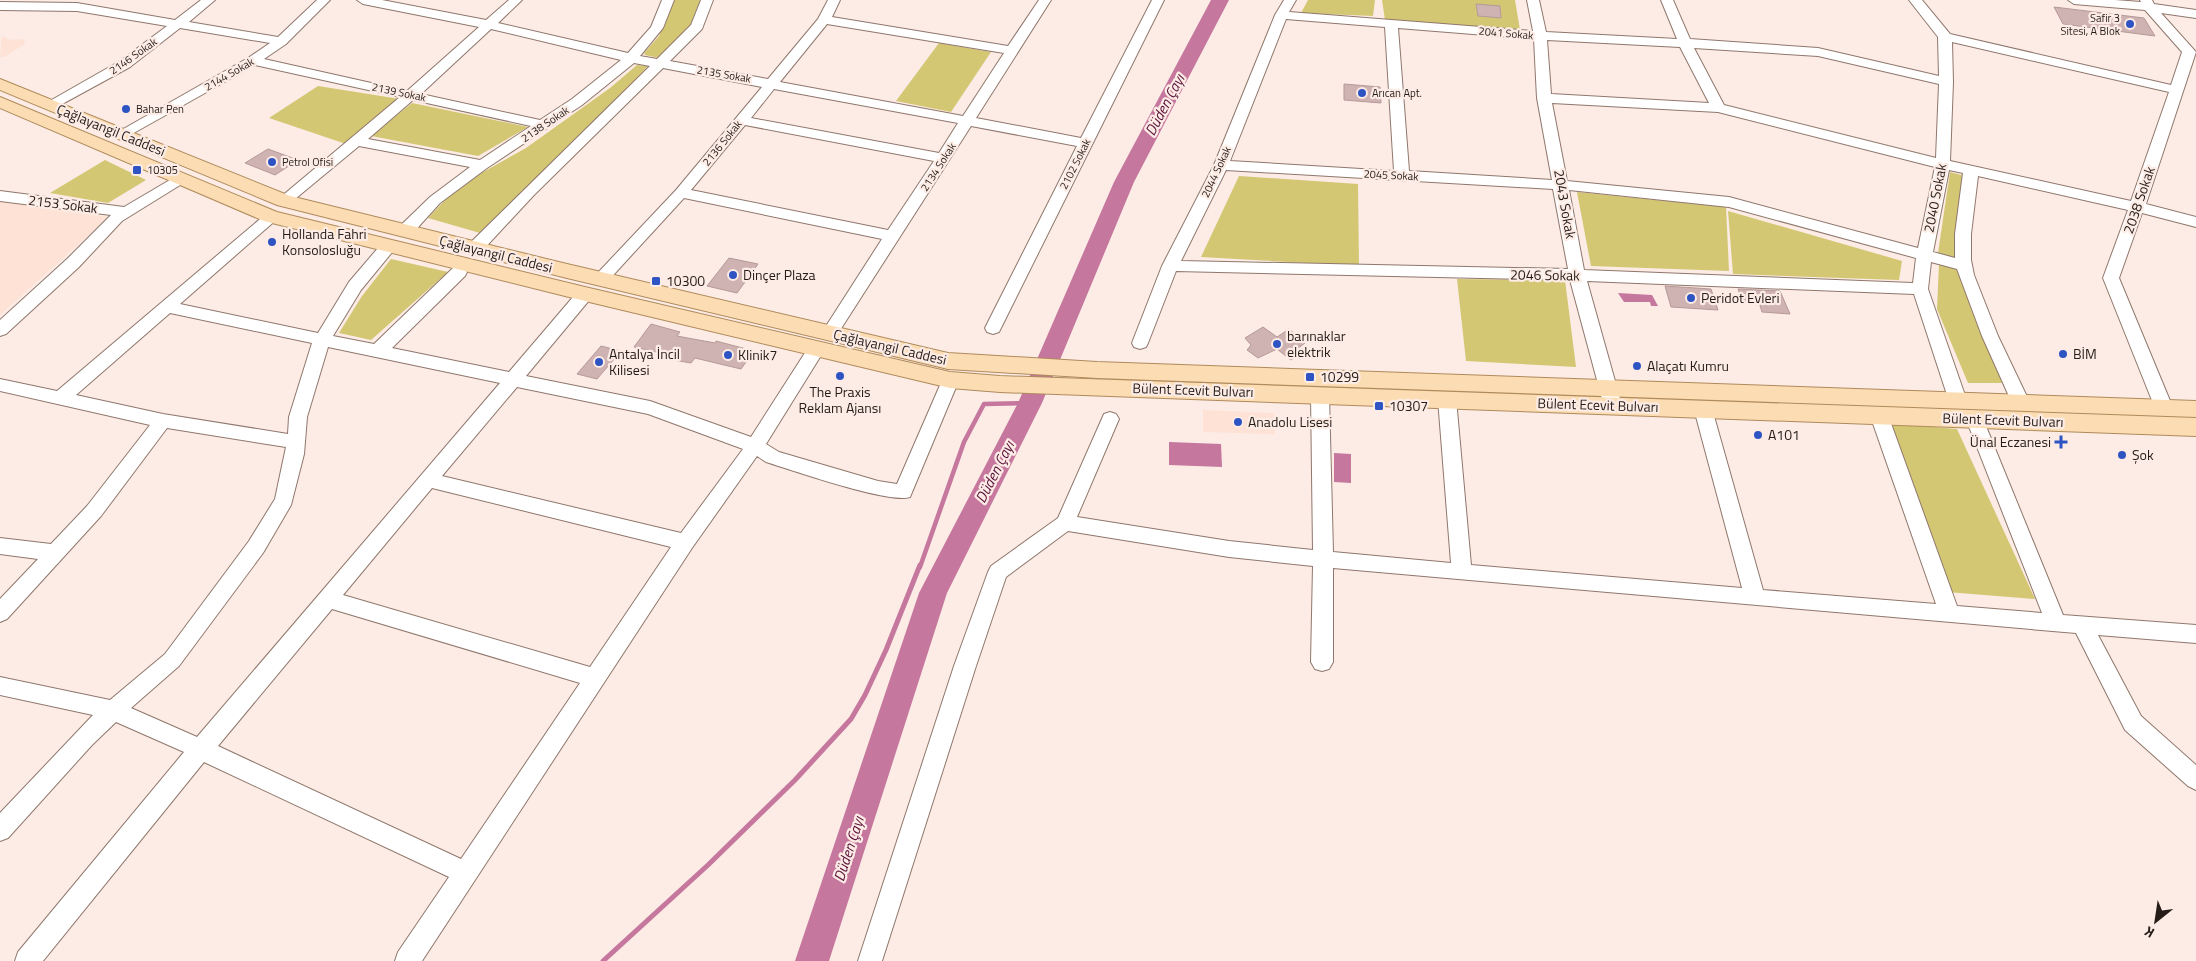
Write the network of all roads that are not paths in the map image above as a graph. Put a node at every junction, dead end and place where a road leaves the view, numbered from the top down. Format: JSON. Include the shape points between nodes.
{"nodes":[{"id":1,"x":209,"y":0,"type":"edge"},
{"id":2,"x":324,"y":0,"type":"edge"},
{"id":3,"x":363,"y":0,"type":"edge"},
{"id":4,"x":516,"y":0,"type":"edge"},
{"id":5,"x":668,"y":0,"type":"edge"},
{"id":6,"x":707,"y":0,"type":"edge"},
{"id":7,"x":834,"y":0,"type":"edge"},
{"id":8,"x":1158,"y":0,"type":"edge"},
{"id":9,"x":1290,"y":0,"type":"edge"},
{"id":10,"x":1533,"y":0,"type":"edge"},
{"id":11,"x":1667,"y":0,"type":"edge"},
{"id":12,"x":1915,"y":0,"type":"edge"},
{"id":13,"x":2074,"y":0,"type":"edge"},
{"id":14,"x":1040,"y":1,"type":"edge"},
{"id":15,"x":81,"y":3,"type":"edge"},
{"id":16,"x":2147,"y":3,"type":"edge"},
{"id":17,"x":0,"y":6,"type":"edge"},
{"id":18,"x":2196,"y":14,"type":"edge"},
{"id":19,"x":1281,"y":15,"type":"junction"},
{"id":20,"x":824,"y":20,"type":"junction"},
{"id":21,"x":180,"y":22,"type":"junction"},
{"id":22,"x":1391,"y":23,"type":"junction"},
{"id":23,"x":490,"y":25,"type":"junction"},
{"id":24,"x":1540,"y":36,"type":"junction"},
{"id":25,"x":1945,"y":37,"type":"junction"},
{"id":26,"x":281,"y":41,"type":"junction"},
{"id":27,"x":1685,"y":43,"type":"junction"},
{"id":28,"x":1013,"y":51,"type":"junction"},
{"id":29,"x":2192,"y":53,"type":"edge"},
{"id":30,"x":631,"y":58,"type":"junction"},
{"id":31,"x":253,"y":61,"type":"junction"},
{"id":32,"x":662,"y":63,"type":"junction"},
{"id":33,"x":771,"y":82,"type":"junction"},
{"id":34,"x":1946,"y":82,"type":"junction"},
{"id":35,"x":0,"y":84,"type":"edge"},
{"id":36,"x":2176,"y":90,"type":"junction"},
{"id":37,"x":411,"y":95,"type":"junction"},
{"id":38,"x":1544,"y":98,"type":"junction"},
{"id":39,"x":4,"y":104,"type":"edge"},
{"id":40,"x":53,"y":105,"type":"junction"},
{"id":41,"x":1718,"y":108,"type":"junction"},
{"id":42,"x":740,"y":120,"type":"junction"},
{"id":43,"x":968,"y":120,"type":"junction"},
{"id":44,"x":544,"y":125,"type":"junction"},
{"id":45,"x":123,"y":134,"type":"junction"},
{"id":46,"x":358,"y":140,"type":"junction"},
{"id":47,"x":1086,"y":143,"type":"junction"},
{"id":48,"x":944,"y":158,"type":"junction"},
{"id":49,"x":1943,"y":164,"type":"junction"},
{"id":50,"x":482,"y":165,"type":"junction"},
{"id":51,"x":1221,"y":165,"type":"junction"},
{"id":52,"x":1971,"y":170,"type":"junction"},
{"id":53,"x":1402,"y":175,"type":"junction"},
{"id":54,"x":180,"y":179,"type":"junction"},
{"id":55,"x":1561,"y":185,"type":"junction"},
{"id":56,"x":681,"y":193,"type":"junction"},
{"id":57,"x":0,"y":196,"type":"edge"},
{"id":58,"x":284,"y":201,"type":"junction"},
{"id":59,"x":2137,"y":207,"type":"junction"},
{"id":60,"x":125,"y":212,"type":"junction"},
{"id":61,"x":271,"y":217,"type":"junction"},
{"id":62,"x":2196,"y":222,"type":"edge"},
{"id":63,"x":405,"y":231,"type":"junction"},
{"id":64,"x":892,"y":236,"type":"junction"},
{"id":65,"x":390,"y":245,"type":"junction"},
{"id":66,"x":475,"y":248,"type":"junction"},
{"id":67,"x":1924,"y":256,"type":"junction"},
{"id":68,"x":1170,"y":266,"type":"junction"},
{"id":69,"x":1964,"y":266,"type":"junction"},
{"id":70,"x":459,"y":272,"type":"dead end"},
{"id":71,"x":1578,"y":275,"type":"junction"},
{"id":72,"x":600,"y":279,"type":"junction"},
{"id":73,"x":1920,"y":289,"type":"junction"},
{"id":74,"x":585,"y":294,"type":"junction"},
{"id":75,"x":167,"y":307,"type":"junction"},
{"id":76,"x":994,"y":328,"type":"dead end"},
{"id":77,"x":0,"y":330,"type":"edge"},
{"id":78,"x":323,"y":338,"type":"junction"},
{"id":79,"x":823,"y":342,"type":"junction"},
{"id":80,"x":1140,"y":342,"type":"dead end"},
{"id":81,"x":379,"y":350,"type":"junction"},
{"id":82,"x":1004,"y":375,"type":"junction"},
{"id":83,"x":1097,"y":378,"type":"junction"},
{"id":84,"x":514,"y":380,"type":"junction"},
{"id":85,"x":950,"y":380,"type":"junction"},
{"id":86,"x":0,"y":386,"type":"edge"},
{"id":87,"x":1320,"y":395,"type":"junction"},
{"id":88,"x":1610,"y":397,"type":"junction"},
{"id":89,"x":61,"y":398,"type":"junction"},
{"id":90,"x":1447,"y":400,"type":"junction"},
{"id":91,"x":1958,"y":401,"type":"junction"},
{"id":92,"x":2022,"y":403,"type":"junction"},
{"id":93,"x":2164,"y":408,"type":"junction"},
{"id":94,"x":1703,"y":409,"type":"junction"},
{"id":95,"x":2196,"y":409,"type":"edge"},
{"id":96,"x":1879,"y":415,"type":"junction"},
{"id":97,"x":1110,"y":419,"type":"dead end"},
{"id":98,"x":1975,"y":419,"type":"junction"},
{"id":99,"x":163,"y":421,"type":"junction"},
{"id":100,"x":2196,"y":427,"type":"edge"},
{"id":101,"x":296,"y":442,"type":"junction"},
{"id":102,"x":755,"y":446,"type":"junction"},
{"id":103,"x":429,"y":480,"type":"junction"},
{"id":104,"x":1065,"y":523,"type":"junction"},
{"id":105,"x":685,"y":542,"type":"junction"},
{"id":106,"x":0,"y":546,"type":"edge"},
{"id":107,"x":55,"y":553,"type":"junction"},
{"id":108,"x":1323,"y":559,"type":"junction"},
{"id":109,"x":1462,"y":572,"type":"junction"},
{"id":110,"x":1755,"y":597,"type":"junction"},
{"id":111,"x":328,"y":599,"type":"junction"},
{"id":112,"x":0,"y":613,"type":"edge"},
{"id":113,"x":1950,"y":614,"type":"junction"},
{"id":114,"x":2056,"y":623,"type":"junction"},
{"id":115,"x":2082,"y":625,"type":"junction"},
{"id":116,"x":2196,"y":634,"type":"edge"},
{"id":117,"x":1322,"y":662,"type":"dead end"},
{"id":118,"x":595,"y":678,"type":"junction"},
{"id":119,"x":0,"y":686,"type":"edge"},
{"id":120,"x":113,"y":710,"type":"junction"},
{"id":121,"x":202,"y":749,"type":"junction"},
{"id":122,"x":2196,"y":779,"type":"edge"},
{"id":123,"x":0,"y":830,"type":"edge"},
{"id":124,"x":466,"y":873,"type":"junction"},
{"id":125,"x":27,"y":961,"type":"edge"},
{"id":126,"x":407,"y":961,"type":"edge"},
{"id":127,"x":870,"y":961,"type":"edge"}],
"edges":[{"from":1,"to":21,"type":"street","name":"2146 Sokak"},
{"from":2,"to":26,"type":"street","name":"2144 Sokak"},
{"from":3,"to":23,"type":"street","name":"2135 Sokak"},
{"from":4,"to":23,"type":"street"},
{"from":5,"to":30,"type":"street","name":"2138 Sokak","via":[[657,28]]},
{"from":6,"to":32,"type":"street","via":[[697,26]]},
{"from":7,"to":20,"type":"street","name":"2136 Sokak"},
{"from":8,"to":47,"type":"street","name":"2102 Sokak"},
{"from":9,"to":19,"type":"street","name":"2044 Sokak"},
{"from":10,"to":24,"type":"street","name":"2043 Sokak"},
{"from":11,"to":27,"type":"street"},
{"from":12,"to":25,"type":"street"},
{"from":13,"to":16,"type":"street"},
{"from":14,"to":28,"type":"street","name":"2134 Sokak"},
{"from":15,"to":17,"type":"street"},
{"from":15,"to":21,"type":"street"},
{"from":16,"to":18,"type":"street"},
{"from":16,"to":29,"type":"street","name":"2038 Sokak"},
{"from":19,"to":22,"type":"street","name":"2041 Sokak"},
{"from":19,"to":51,"type":"street","name":"2044 Sokak"},
{"from":20,"to":28,"type":"street"},
{"from":20,"to":33,"type":"street","name":"2136 Sokak"},
{"from":21,"to":26,"type":"street"},
{"from":21,"to":40,"type":"street","name":"2146 Sokak","via":[[125,64]]},
{"from":22,"to":24,"type":"street","name":"2041 Sokak"},
{"from":22,"to":53,"type":"street"},
{"from":23,"to":30,"type":"street","name":"2135 Sokak"},
{"from":23,"to":37,"type":"street"},
{"from":24,"to":27,"type":"street","name":"2041 Sokak"},
{"from":24,"to":38,"type":"street","name":"2043 Sokak"},
{"from":25,"to":34,"type":"street","name":"2040 Sokak"},
{"from":25,"to":36,"type":"street"},
{"from":26,"to":31,"type":"street","name":"2144 Sokak"},
{"from":27,"to":34,"type":"street","name":"2041 Sokak","via":[[1818,52]]},
{"from":27,"to":41,"type":"street"},
{"from":28,"to":43,"type":"street","name":"2134 Sokak"},
{"from":29,"to":36,"type":"street","name":"2038 Sokak"},
{"from":30,"to":32,"type":"street","name":"2135 Sokak"},
{"from":30,"to":44,"type":"street","name":"2138 Sokak"},
{"from":31,"to":37,"type":"street","name":"2139 Sokak"},
{"from":31,"to":45,"type":"street","name":"2144 Sokak"},
{"from":32,"to":33,"type":"street","name":"2135 Sokak"},
{"from":32,"to":66,"type":"street"},
{"from":33,"to":42,"type":"street","name":"2136 Sokak"},
{"from":33,"to":43,"type":"street","name":"2135 Sokak"},
{"from":34,"to":49,"type":"street","name":"2040 Sokak"},
{"from":35,"to":40,"type":"main road","name":"Çağlayangil Caddesi"},
{"from":36,"to":59,"type":"street","name":"2038 Sokak"},
{"from":37,"to":44,"type":"street","name":"2139 Sokak"},
{"from":37,"to":46,"type":"street"},
{"from":38,"to":41,"type":"street"},
{"from":38,"to":55,"type":"street","name":"2043 Sokak"},
{"from":39,"to":54,"type":"main road","name":"Çağlayangil Caddesi"},
{"from":40,"to":45,"type":"main road","name":"Çağlayangil Caddesi"},
{"from":41,"to":49,"type":"street"},
{"from":42,"to":48,"type":"street"},
{"from":42,"to":56,"type":"street","name":"2136 Sokak"},
{"from":43,"to":47,"type":"street","name":"2135 Sokak"},
{"from":43,"to":48,"type":"street","name":"2134 Sokak"},
{"from":44,"to":50,"type":"street","name":"2138 Sokak"},
{"from":45,"to":58,"type":"main road","name":"Çağlayangil Caddesi"},
{"from":46,"to":50,"type":"street"},
{"from":46,"to":58,"type":"street"},
{"from":47,"to":76,"type":"street","name":"2102 Sokak"},
{"from":48,"to":64,"type":"street","name":"2134 Sokak"},
{"from":49,"to":52,"type":"street"},
{"from":49,"to":67,"type":"street","name":"2040 Sokak"},
{"from":50,"to":63,"type":"street","name":"2138 Sokak","via":[[435,200]]},
{"from":51,"to":53,"type":"street","name":"2045 Sokak"},
{"from":51,"to":68,"type":"street","name":"2044 Sokak"},
{"from":52,"to":59,"type":"street"},
{"from":52,"to":69,"type":"street","via":[[1963,234]]},
{"from":53,"to":55,"type":"street","name":"2045 Sokak"},
{"from":54,"to":60,"type":"street"},
{"from":54,"to":61,"type":"main road","name":"Çağlayangil Caddesi"},
{"from":55,"to":67,"type":"street","name":"2045 Sokak","via":[[1729,202]]},
{"from":55,"to":71,"type":"street","name":"2043 Sokak"},
{"from":56,"to":64,"type":"street"},
{"from":56,"to":72,"type":"street","name":"2136 Sokak"},
{"from":57,"to":60,"type":"street","name":"2153 Sokak"},
{"from":58,"to":63,"type":"main road","name":"Çağlayangil Caddesi"},
{"from":59,"to":62,"type":"street"},
{"from":59,"to":93,"type":"street","name":"2038 Sokak","via":[[2111,278]]},
{"from":60,"to":77,"type":"street"},
{"from":61,"to":65,"type":"main road","name":"Çağlayangil Caddesi"},
{"from":61,"to":75,"type":"street"},
{"from":63,"to":66,"type":"main road","name":"Çağlayangil Caddesi"},
{"from":64,"to":79,"type":"street","name":"2134 Sokak"},
{"from":65,"to":74,"type":"main road","name":"Çağlayangil Caddesi"},
{"from":65,"to":78,"type":"street","via":[[355,286]]},
{"from":66,"to":72,"type":"main road","name":"Çağlayangil Caddesi"},
{"from":67,"to":69,"type":"street","name":"2045 Sokak"},
{"from":67,"to":73,"type":"street","name":"2040 Sokak"},
{"from":68,"to":71,"type":"street","name":"2046 Sokak"},
{"from":68,"to":80,"type":"street","name":"2044 Sokak"},
{"from":69,"to":92,"type":"street","via":[[1990,336]]},
{"from":70,"to":81,"type":"street"},
{"from":71,"to":73,"type":"street","name":"2046 Sokak"},
{"from":71,"to":88,"type":"street","name":"2043 Sokak"},
{"from":72,"to":79,"type":"main road","name":"Çağlayangil Caddesi"},
{"from":73,"to":91,"type":"street","name":"2040 Sokak"},
{"from":74,"to":79,"type":"main road","name":"Çağlayangil Caddesi"},
{"from":74,"to":84,"type":"street"},
{"from":75,"to":78,"type":"street"},
{"from":75,"to":89,"type":"street"},
{"from":78,"to":81,"type":"street"},
{"from":78,"to":101,"type":"street","via":[[298,417]]},
{"from":79,"to":82,"type":"main road","name":"Çağlayangil Caddesi","via":[[948,361]]},
{"from":79,"to":85,"type":"main road","name":"Çağlayangil Caddesi"},
{"from":79,"to":102,"type":"street","name":"2134 Sokak"},
{"from":81,"to":84,"type":"street"},
{"from":82,"to":83,"type":"main road","name":"Bülent Ecevit Bulvarı"},
{"from":82,"to":85,"type":"main road","name":"Çağlayangil Caddesi"},
{"from":83,"to":87,"type":"main road","name":"Bülent Ecevit Bulvarı"},
{"from":83,"to":88,"type":"main road","name":"Bülent Ecevit Bulvarı"},
{"from":84,"to":102,"type":"street","via":[[650,408]]},
{"from":84,"to":103,"type":"street"},
{"from":85,"to":102,"type":"street","via":[[904,492],[878,488],[782,460]]},
{"from":86,"to":89,"type":"street"},
{"from":87,"to":90,"type":"main road","name":"Bülent Ecevit Bulvarı"},
{"from":87,"to":108,"type":"street"},
{"from":88,"to":90,"type":"main road","name":"Bülent Ecevit Bulvarı"},
{"from":88,"to":91,"type":"main road","name":"Bülent Ecevit Bulvarı"},
{"from":88,"to":94,"type":"main road","name":"Bülent Ecevit Bulvarı"},
{"from":89,"to":99,"type":"street"},
{"from":90,"to":109,"type":"street"},
{"from":91,"to":92,"type":"main road","name":"Bülent Ecevit Bulvarı"},
{"from":92,"to":93,"type":"main road","name":"Bülent Ecevit Bulvarı"},
{"from":93,"to":95,"type":"main road","name":"Bülent Ecevit Bulvarı"},
{"from":94,"to":96,"type":"main road","name":"Bülent Ecevit Bulvarı"},
{"from":94,"to":110,"type":"street"},
{"from":96,"to":98,"type":"main road","name":"Bülent Ecevit Bulvarı"},
{"from":96,"to":113,"type":"street"},
{"from":97,"to":104,"type":"street"},
{"from":98,"to":100,"type":"main road","name":"Bülent Ecevit Bulvarı"},
{"from":98,"to":114,"type":"street"},
{"from":99,"to":101,"type":"street"},
{"from":99,"to":107,"type":"street","via":[[94,511]]},
{"from":101,"to":120,"type":"street","via":[[284,500],[256,547],[172,660]]},
{"from":102,"to":105,"type":"street","name":"2134 Sokak"},
{"from":103,"to":105,"type":"street"},
{"from":103,"to":111,"type":"street"},
{"from":104,"to":108,"type":"street","via":[[1229,549]]},
{"from":104,"to":127,"type":"street","via":[[998,572]]},
{"from":105,"to":118,"type":"street","name":"2134 Sokak"},
{"from":106,"to":107,"type":"street"},
{"from":107,"to":112,"type":"street"},
{"from":108,"to":109,"type":"street"},
{"from":108,"to":117,"type":"street"},
{"from":109,"to":110,"type":"street"},
{"from":110,"to":113,"type":"street"},
{"from":111,"to":118,"type":"street"},
{"from":111,"to":121,"type":"street"},
{"from":113,"to":114,"type":"street"},
{"from":114,"to":115,"type":"street"},
{"from":115,"to":116,"type":"street"},
{"from":115,"to":122,"type":"street","via":[[2133,723]]},
{"from":118,"to":124,"type":"street","name":"2134 Sokak"},
{"from":119,"to":120,"type":"street"},
{"from":120,"to":121,"type":"street"},
{"from":120,"to":123,"type":"street"},
{"from":121,"to":124,"type":"street"},
{"from":121,"to":125,"type":"street"},
{"from":124,"to":126,"type":"street","name":"2134 Sokak"}]}
